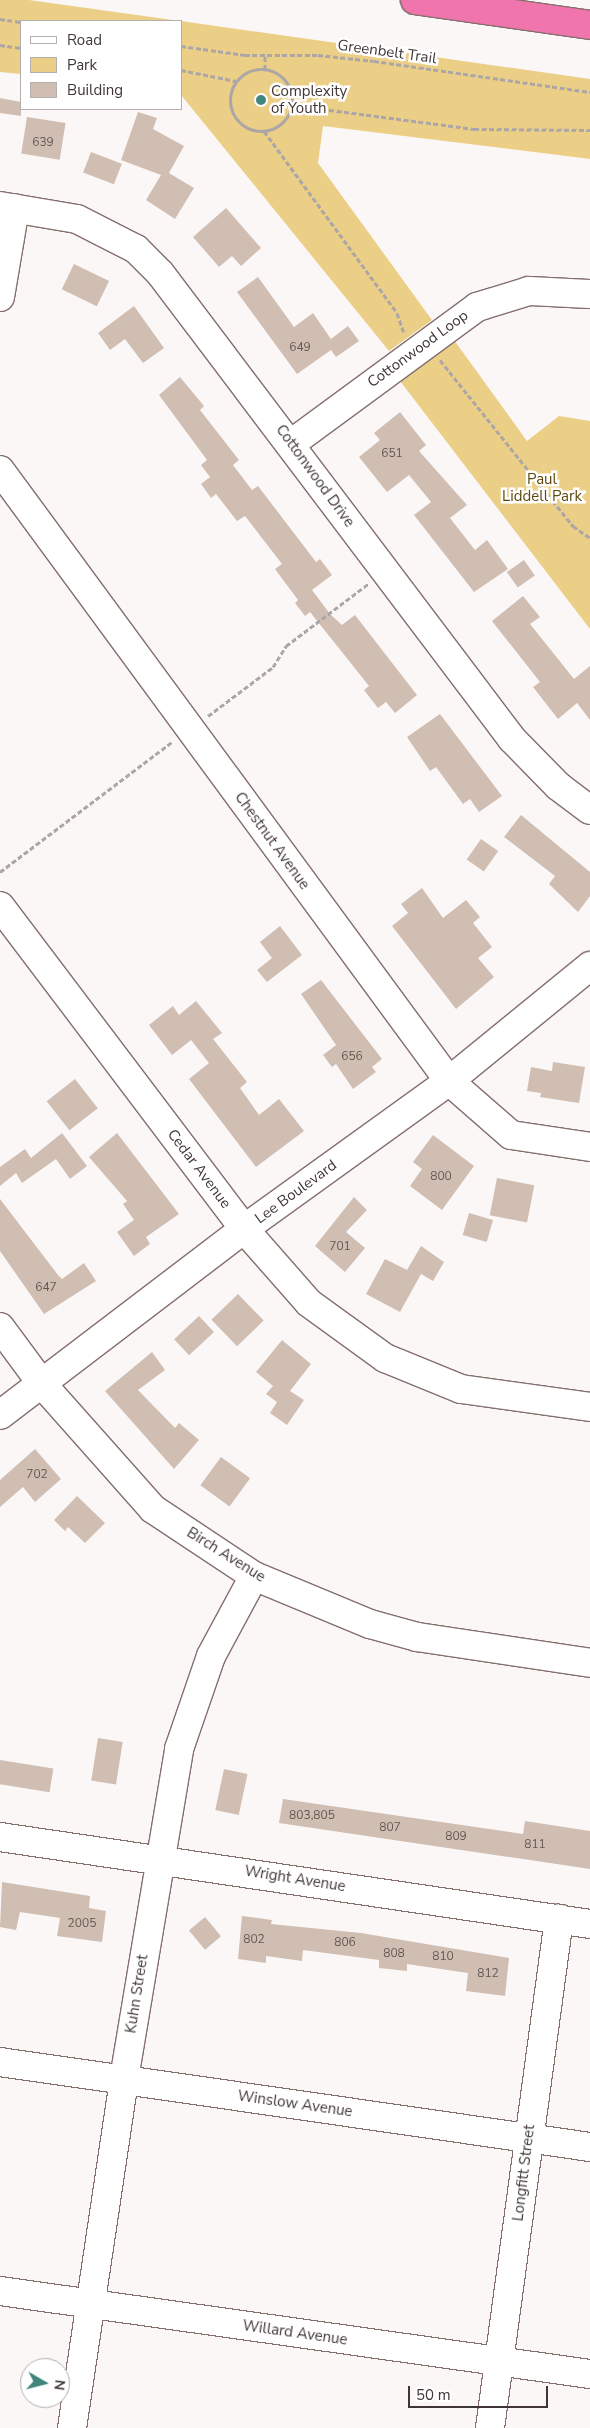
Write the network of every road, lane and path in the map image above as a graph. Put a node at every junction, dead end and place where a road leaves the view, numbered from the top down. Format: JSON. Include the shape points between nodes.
{"nodes":[{"id":1,"x":415,"y":0,"type":"edge"},
{"id":2,"x":0,"y":20,"type":"edge"},
{"id":3,"x":20,"y":22,"type":"edge"},
{"id":4,"x":590,"y":25,"type":"edge"},
{"id":5,"x":0,"y":45,"type":"edge"},
{"id":6,"x":182,"y":46,"type":"edge"},
{"id":7,"x":20,"y":48,"type":"edge"},
{"id":8,"x":265,"y":56,"type":"junction"},
{"id":9,"x":265,"y":69,"type":"junction"},
{"id":10,"x":182,"y":70,"type":"edge"},
{"id":11,"x":236,"y":81,"type":"junction"},
{"id":12,"x":590,"y":92,"type":"edge"},
{"id":13,"x":292,"y":105,"type":"junction"},
{"id":14,"x":264,"y":130,"type":"junction"},
{"id":15,"x":590,"y":130,"type":"edge"},
{"id":16,"x":8,"y":207,"type":"edge"},
{"id":17,"x":590,"y":294,"type":"edge"},
{"id":18,"x":0,"y":297,"type":"edge"},
{"id":19,"x":405,"y":334,"type":"dead end"},
{"id":20,"x":437,"y":355,"type":"dead end"},
{"id":21,"x":292,"y":444,"type":"junction"},
{"id":22,"x":0,"y":470,"type":"edge"},
{"id":23,"x":590,"y":538,"type":"edge"},
{"id":24,"x":373,"y":581,"type":"dead end"},
{"id":25,"x":201,"y":720,"type":"dead end"},
{"id":26,"x":174,"y":740,"type":"dead end"},
{"id":27,"x":590,"y":810,"type":"edge"},
{"id":28,"x":0,"y":872,"type":"edge"},
{"id":29,"x":0,"y":906,"type":"edge"},
{"id":30,"x":590,"y":966,"type":"edge"},
{"id":31,"x":449,"y":1081,"type":"junction"},
{"id":32,"x":590,"y":1147,"type":"edge"},
{"id":33,"x":244,"y":1229,"type":"junction"},
{"id":34,"x":0,"y":1327,"type":"edge"},
{"id":35,"x":42,"y":1384,"type":"junction"},
{"id":36,"x":590,"y":1407,"type":"edge"},
{"id":37,"x":0,"y":1415,"type":"edge"},
{"id":38,"x":254,"y":1576,"type":"junction"},
{"id":39,"x":590,"y":1663,"type":"edge"},
{"id":40,"x":0,"y":1837,"type":"edge"},
{"id":41,"x":159,"y":1858,"type":"junction"},
{"id":42,"x":559,"y":1919,"type":"junction"},
{"id":43,"x":590,"y":1924,"type":"edge"},
{"id":44,"x":0,"y":2062,"type":"edge"},
{"id":45,"x":124,"y":2079,"type":"junction"},
{"id":46,"x":528,"y":2138,"type":"junction"},
{"id":47,"x":590,"y":2147,"type":"edge"},
{"id":48,"x":0,"y":2290,"type":"edge"},
{"id":49,"x":91,"y":2305,"type":"junction"},
{"id":50,"x":501,"y":2362,"type":"junction"},
{"id":51,"x":590,"y":2374,"type":"edge"},
{"id":52,"x":72,"y":2428,"type":"edge"},
{"id":53,"x":490,"y":2428,"type":"edge"}],
"edges":[{"from":1,"to":4,"type":"highway"},
{"from":2,"to":3,"type":"path"},
{"from":5,"to":7,"type":"path"},
{"from":6,"to":8,"type":"path","name":"Greenbelt Trail"},
{"from":8,"to":9,"type":"path"},
{"from":8,"to":12,"type":"path","name":"Greenbelt Trail","via":[[337,57]]},
{"from":9,"to":11,"type":"path","via":[[249,71]]},
{"from":9,"to":13,"type":"path","via":[[280,76],[290,89]]},
{"from":10,"to":11,"type":"path"},
{"from":11,"to":14,"type":"path","via":[[230,96],[232,112],[242,125]]},
{"from":13,"to":14,"type":"path","via":[[286,120]]},
{"from":13,"to":15,"type":"path","via":[[474,129]]},
{"from":14,"to":19,"type":"path","via":[[397,313]]},
{"from":16,"to":18,"type":"street"},
{"from":16,"to":21,"type":"street","name":"Cottonwood Drive","via":[[78,219],[136,249],[160,273]]},
{"from":17,"to":21,"type":"street","name":"Cottonwood Loop","via":[[529,292],[477,307]]},
{"from":20,"to":23,"type":"path","via":[[573,526]]},
{"from":21,"to":27,"type":"street","name":"Cottonwood Drive","via":[[512,738],[558,786]]},
{"from":22,"to":31,"type":"street","name":"Chestnut Avenue"},
{"from":24,"to":25,"type":"path","via":[[286,646],[273,667]]},
{"from":26,"to":28,"type":"path"},
{"from":29,"to":33,"type":"street","name":"Cedar Avenue"},
{"from":30,"to":31,"type":"street","name":"Lee Boulevard"},
{"from":31,"to":32,"type":"street","name":"Chestnut Avenue","via":[[511,1135]]},
{"from":31,"to":33,"type":"street","name":"Lee Boulevard"},
{"from":33,"to":35,"type":"street","name":"Lee Boulevard"},
{"from":33,"to":36,"type":"street","name":"Cedar Avenue","via":[[309,1303],[385,1358],[461,1389]]},
{"from":34,"to":35,"type":"street","name":"Birch Avenue"},
{"from":35,"to":37,"type":"street","name":"Lee Boulevard"},
{"from":35,"to":38,"type":"street","name":"Birch Avenue","via":[[153,1509]]},
{"from":38,"to":39,"type":"street","name":"Birch Avenue","via":[[370,1624],[417,1638]]},
{"from":38,"to":41,"type":"street","name":"Kuhn Street","via":[[211,1656],[179,1749]]},
{"from":40,"to":41,"type":"street","name":"Wright Avenue"},
{"from":41,"to":42,"type":"street","name":"Wright Avenue"},
{"from":41,"to":45,"type":"street","name":"Kuhn Street"},
{"from":42,"to":43,"type":"street","name":"Wright Avenue"},
{"from":42,"to":46,"type":"street","name":"Longfitt Street"},
{"from":44,"to":45,"type":"street","name":"Winslow Avenue"},
{"from":45,"to":46,"type":"street","name":"Winslow Avenue"},
{"from":45,"to":49,"type":"street","name":"Kuhn Street"},
{"from":46,"to":47,"type":"street","name":"Winslow Avenue"},
{"from":46,"to":50,"type":"street","name":"Longfitt Street"},
{"from":48,"to":49,"type":"street","name":"Willard Avenue"},
{"from":49,"to":50,"type":"street","name":"Willard Avenue"},
{"from":49,"to":52,"type":"street","name":"Kuhn Street"},
{"from":50,"to":51,"type":"street","name":"Willard Avenue"},
{"from":50,"to":53,"type":"street","name":"Longfitt Street"}]}
